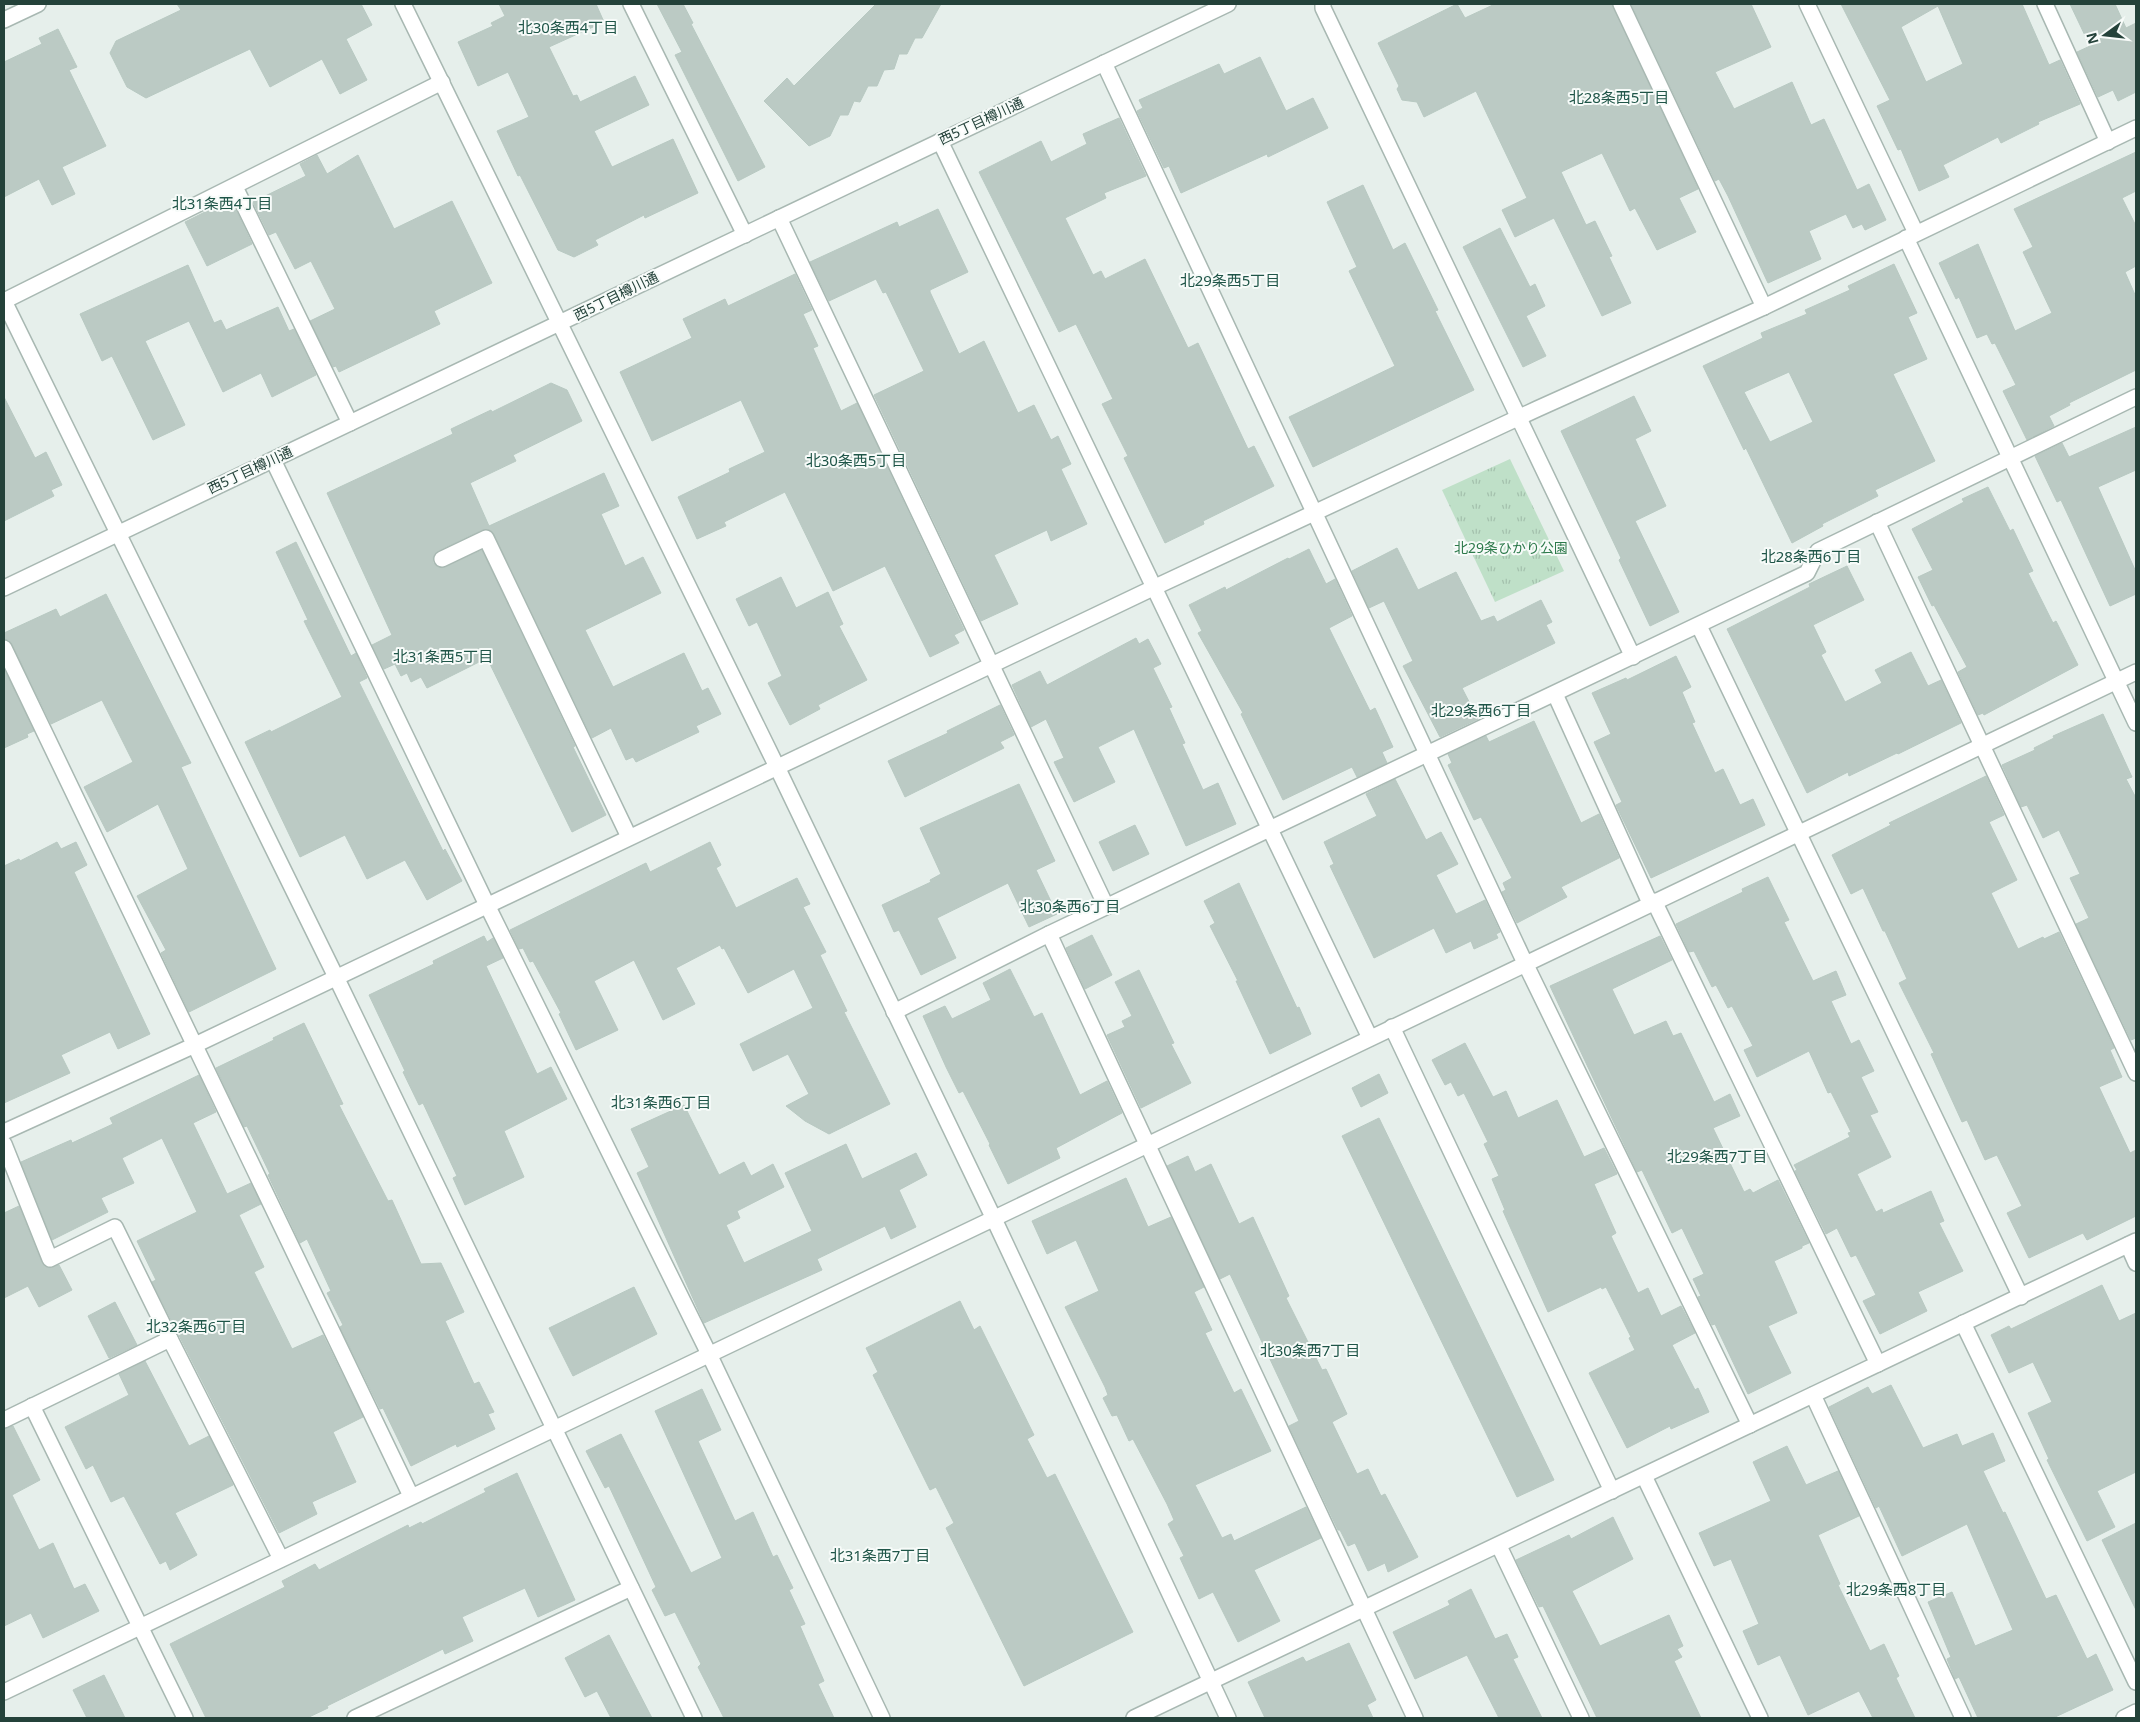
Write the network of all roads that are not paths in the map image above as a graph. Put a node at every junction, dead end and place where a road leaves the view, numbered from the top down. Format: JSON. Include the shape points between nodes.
{"nodes":[{"id":1,"x":38,"y":4,"type":"edge"},
{"id":2,"x":403,"y":4,"type":"edge"},
{"id":3,"x":631,"y":4,"type":"edge"},
{"id":4,"x":1228,"y":4,"type":"edge"},
{"id":5,"x":1323,"y":4,"type":"edge"},
{"id":6,"x":1620,"y":4,"type":"edge"},
{"id":7,"x":1806,"y":4,"type":"edge"},
{"id":8,"x":2045,"y":4,"type":"edge"},
{"id":9,"x":4,"y":20,"type":"edge"},
{"id":10,"x":1104,"y":63,"type":"junction"},
{"id":11,"x":442,"y":82,"type":"junction"},
{"id":12,"x":2136,"y":128,"type":"edge"},
{"id":13,"x":940,"y":141,"type":"junction"},
{"id":14,"x":2108,"y":142,"type":"junction"},
{"id":15,"x":234,"y":187,"type":"junction"},
{"id":16,"x":779,"y":218,"type":"junction"},
{"id":17,"x":744,"y":235,"type":"junction"},
{"id":18,"x":1911,"y":236,"type":"junction"},
{"id":19,"x":4,"y":301,"type":"edge"},
{"id":20,"x":1764,"y":307,"type":"junction"},
{"id":21,"x":560,"y":323,"type":"junction"},
{"id":22,"x":2136,"y":397,"type":"edge"},
{"id":23,"x":1518,"y":418,"type":"junction"},
{"id":24,"x":350,"y":423,"type":"junction"},
{"id":25,"x":2011,"y":458,"type":"junction"},
{"id":26,"x":273,"y":460,"type":"junction"},
{"id":27,"x":1314,"y":513,"type":"junction"},
{"id":28,"x":1877,"y":522,"type":"junction"},
{"id":29,"x":118,"y":534,"type":"junction"},
{"id":30,"x":442,"y":559,"type":"dead end"},
{"id":31,"x":4,"y":588,"type":"edge"},
{"id":32,"x":1153,"y":588,"type":"junction"},
{"id":33,"x":1699,"y":626,"type":"junction"},
{"id":34,"x":4,"y":648,"type":"edge"},
{"id":35,"x":1633,"y":657,"type":"junction"},
{"id":36,"x":990,"y":665,"type":"junction"},
{"id":37,"x":2136,"y":672,"type":"edge"},
{"id":38,"x":2117,"y":681,"type":"junction"},
{"id":39,"x":1555,"y":694,"type":"junction"},
{"id":40,"x":2136,"y":723,"type":"edge"},
{"id":41,"x":1982,"y":745,"type":"junction"},
{"id":42,"x":1427,"y":755,"type":"junction"},
{"id":43,"x":777,"y":767,"type":"junction"},
{"id":44,"x":1269,"y":830,"type":"junction"},
{"id":45,"x":1798,"y":832,"type":"junction"},
{"id":46,"x":629,"y":837,"type":"junction"},
{"id":47,"x":1652,"y":902,"type":"junction"},
{"id":48,"x":487,"y":905,"type":"junction"},
{"id":49,"x":1106,"y":906,"type":"junction"},
{"id":50,"x":1049,"y":934,"type":"junction"},
{"id":51,"x":1525,"y":963,"type":"junction"},
{"id":52,"x":336,"y":977,"type":"junction"},
{"id":53,"x":894,"y":1012,"type":"junction"},
{"id":54,"x":1392,"y":1027,"type":"junction"},
{"id":55,"x":1370,"y":1038,"type":"junction"},
{"id":56,"x":195,"y":1045,"type":"junction"},
{"id":57,"x":2136,"y":1073,"type":"edge"},
{"id":58,"x":4,"y":1132,"type":"edge"},
{"id":59,"x":4,"y":1144,"type":"edge"},
{"id":60,"x":1146,"y":1145,"type":"junction"},
{"id":61,"x":994,"y":1219,"type":"junction"},
{"id":62,"x":2132,"y":1243,"type":"edge"},
{"id":63,"x":2136,"y":1263,"type":"edge"},
{"id":64,"x":2021,"y":1297,"type":"junction"},
{"id":65,"x":1963,"y":1323,"type":"junction"},
{"id":66,"x":170,"y":1339,"type":"junction"},
{"id":67,"x":709,"y":1354,"type":"junction"},
{"id":68,"x":1878,"y":1364,"type":"junction"},
{"id":69,"x":1813,"y":1395,"type":"junction"},
{"id":70,"x":32,"y":1406,"type":"junction"},
{"id":71,"x":4,"y":1420,"type":"edge"},
{"id":72,"x":1750,"y":1426,"type":"junction"},
{"id":73,"x":553,"y":1428,"type":"junction"},
{"id":74,"x":1644,"y":1476,"type":"junction"},
{"id":75,"x":1612,"y":1492,"type":"junction"},
{"id":76,"x":411,"y":1496,"type":"junction"},
{"id":77,"x":1499,"y":1546,"type":"junction"},
{"id":78,"x":281,"y":1559,"type":"junction"},
{"id":79,"x":631,"y":1588,"type":"junction"},
{"id":80,"x":1364,"y":1609,"type":"junction"},
{"id":81,"x":140,"y":1626,"type":"junction"},
{"id":82,"x":1211,"y":1682,"type":"junction"},
{"id":83,"x":2136,"y":1682,"type":"edge"},
{"id":84,"x":4,"y":1692,"type":"edge"},
{"id":85,"x":2136,"y":1712,"type":"edge"},
{"id":86,"x":185,"y":1718,"type":"edge"},
{"id":87,"x":354,"y":1718,"type":"edge"},
{"id":88,"x":694,"y":1718,"type":"edge"},
{"id":89,"x":882,"y":1718,"type":"edge"},
{"id":90,"x":1134,"y":1718,"type":"edge"},
{"id":91,"x":1228,"y":1718,"type":"edge"},
{"id":92,"x":1415,"y":1718,"type":"edge"},
{"id":93,"x":1581,"y":1718,"type":"edge"},
{"id":94,"x":1760,"y":1718,"type":"edge"},
{"id":95,"x":1963,"y":1718,"type":"edge"},
{"id":96,"x":2124,"y":1718,"type":"edge"}],
"edges":[{"from":1,"to":9,"type":"street"},
{"from":2,"to":11,"type":"street"},
{"from":3,"to":17,"type":"street"},
{"from":4,"to":10,"type":"street","name":"西5丁目樽川通"},
{"from":5,"to":23,"type":"street"},
{"from":6,"to":20,"type":"street"},
{"from":7,"to":18,"type":"street"},
{"from":8,"to":14,"type":"street"},
{"from":10,"to":13,"type":"street","name":"西5丁目樽川通"},
{"from":10,"to":27,"type":"street"},
{"from":11,"to":15,"type":"street"},
{"from":11,"to":21,"type":"street"},
{"from":12,"to":14,"type":"street"},
{"from":13,"to":16,"type":"street","name":"西5丁目樽川通"},
{"from":13,"to":32,"type":"street"},
{"from":14,"to":18,"type":"street"},
{"from":15,"to":19,"type":"street"},
{"from":15,"to":24,"type":"street"},
{"from":16,"to":17,"type":"street","name":"西5丁目樽川通"},
{"from":16,"to":36,"type":"street"},
{"from":17,"to":21,"type":"street","name":"西5丁目樽川通"},
{"from":18,"to":20,"type":"street"},
{"from":18,"to":25,"type":"street"},
{"from":19,"to":29,"type":"street"},
{"from":20,"to":23,"type":"street"},
{"from":21,"to":24,"type":"street","name":"西5丁目樽川通"},
{"from":21,"to":43,"type":"street"},
{"from":22,"to":25,"type":"street"},
{"from":23,"to":27,"type":"street"},
{"from":23,"to":35,"type":"street"},
{"from":24,"to":26,"type":"street","name":"西5丁目樽川通"},
{"from":25,"to":28,"type":"street"},
{"from":25,"to":38,"type":"street"},
{"from":26,"to":29,"type":"street","name":"西5丁目樽川通"},
{"from":26,"to":48,"type":"street"},
{"from":27,"to":32,"type":"street"},
{"from":27,"to":42,"type":"street"},
{"from":28,"to":33,"type":"street","via":[[1818,551],[1807,573]]},
{"from":28,"to":41,"type":"street"},
{"from":29,"to":31,"type":"street","name":"西5丁目樽川通"},
{"from":29,"to":52,"type":"street"},
{"from":30,"to":46,"type":"street","via":[[486,538]]},
{"from":32,"to":36,"type":"street"},
{"from":32,"to":44,"type":"street"},
{"from":33,"to":35,"type":"street"},
{"from":33,"to":45,"type":"street"},
{"from":34,"to":56,"type":"street"},
{"from":35,"to":39,"type":"street"},
{"from":36,"to":43,"type":"street"},
{"from":36,"to":49,"type":"street"},
{"from":37,"to":38,"type":"street"},
{"from":38,"to":40,"type":"street"},
{"from":38,"to":41,"type":"street"},
{"from":39,"to":42,"type":"street"},
{"from":39,"to":47,"type":"street"},
{"from":41,"to":45,"type":"street"},
{"from":41,"to":57,"type":"street"},
{"from":42,"to":44,"type":"street"},
{"from":42,"to":51,"type":"street"},
{"from":43,"to":46,"type":"street"},
{"from":43,"to":53,"type":"street"},
{"from":44,"to":49,"type":"street"},
{"from":44,"to":55,"type":"street"},
{"from":45,"to":47,"type":"street"},
{"from":45,"to":64,"type":"street"},
{"from":46,"to":48,"type":"street"},
{"from":47,"to":51,"type":"street"},
{"from":47,"to":68,"type":"street"},
{"from":48,"to":52,"type":"street"},
{"from":48,"to":67,"type":"street"},
{"from":49,"to":50,"type":"street"},
{"from":50,"to":53,"type":"street"},
{"from":50,"to":60,"type":"street"},
{"from":51,"to":54,"type":"street"},
{"from":51,"to":72,"type":"street"},
{"from":52,"to":56,"type":"street"},
{"from":52,"to":73,"type":"street"},
{"from":53,"to":61,"type":"street"},
{"from":54,"to":55,"type":"street"},
{"from":54,"to":75,"type":"street"},
{"from":55,"to":60,"type":"street"},
{"from":56,"to":58,"type":"street"},
{"from":56,"to":76,"type":"street"},
{"from":59,"to":66,"type":"street","via":[[50,1259],[115,1227]]},
{"from":60,"to":61,"type":"street"},
{"from":60,"to":80,"type":"street"},
{"from":61,"to":67,"type":"street"},
{"from":61,"to":82,"type":"street"},
{"from":62,"to":63,"type":"street"},
{"from":62,"to":64,"type":"street"},
{"from":64,"to":65,"type":"street"},
{"from":65,"to":68,"type":"street"},
{"from":65,"to":83,"type":"street"},
{"from":66,"to":70,"type":"street"},
{"from":66,"to":78,"type":"street"},
{"from":67,"to":73,"type":"street"},
{"from":67,"to":89,"type":"street"},
{"from":68,"to":69,"type":"street"},
{"from":69,"to":72,"type":"street"},
{"from":69,"to":95,"type":"street"},
{"from":70,"to":71,"type":"street"},
{"from":70,"to":81,"type":"street"},
{"from":72,"to":74,"type":"street"},
{"from":73,"to":76,"type":"street"},
{"from":73,"to":79,"type":"street"},
{"from":74,"to":75,"type":"street"},
{"from":74,"to":94,"type":"street"},
{"from":75,"to":77,"type":"street"},
{"from":76,"to":78,"type":"street"},
{"from":77,"to":80,"type":"street"},
{"from":77,"to":93,"type":"street"},
{"from":78,"to":81,"type":"street"},
{"from":79,"to":87,"type":"street"},
{"from":79,"to":88,"type":"street"},
{"from":80,"to":82,"type":"street"},
{"from":80,"to":92,"type":"street"},
{"from":81,"to":84,"type":"street"},
{"from":81,"to":86,"type":"street"},
{"from":82,"to":90,"type":"street"},
{"from":82,"to":91,"type":"street"},
{"from":85,"to":96,"type":"street"}]}
